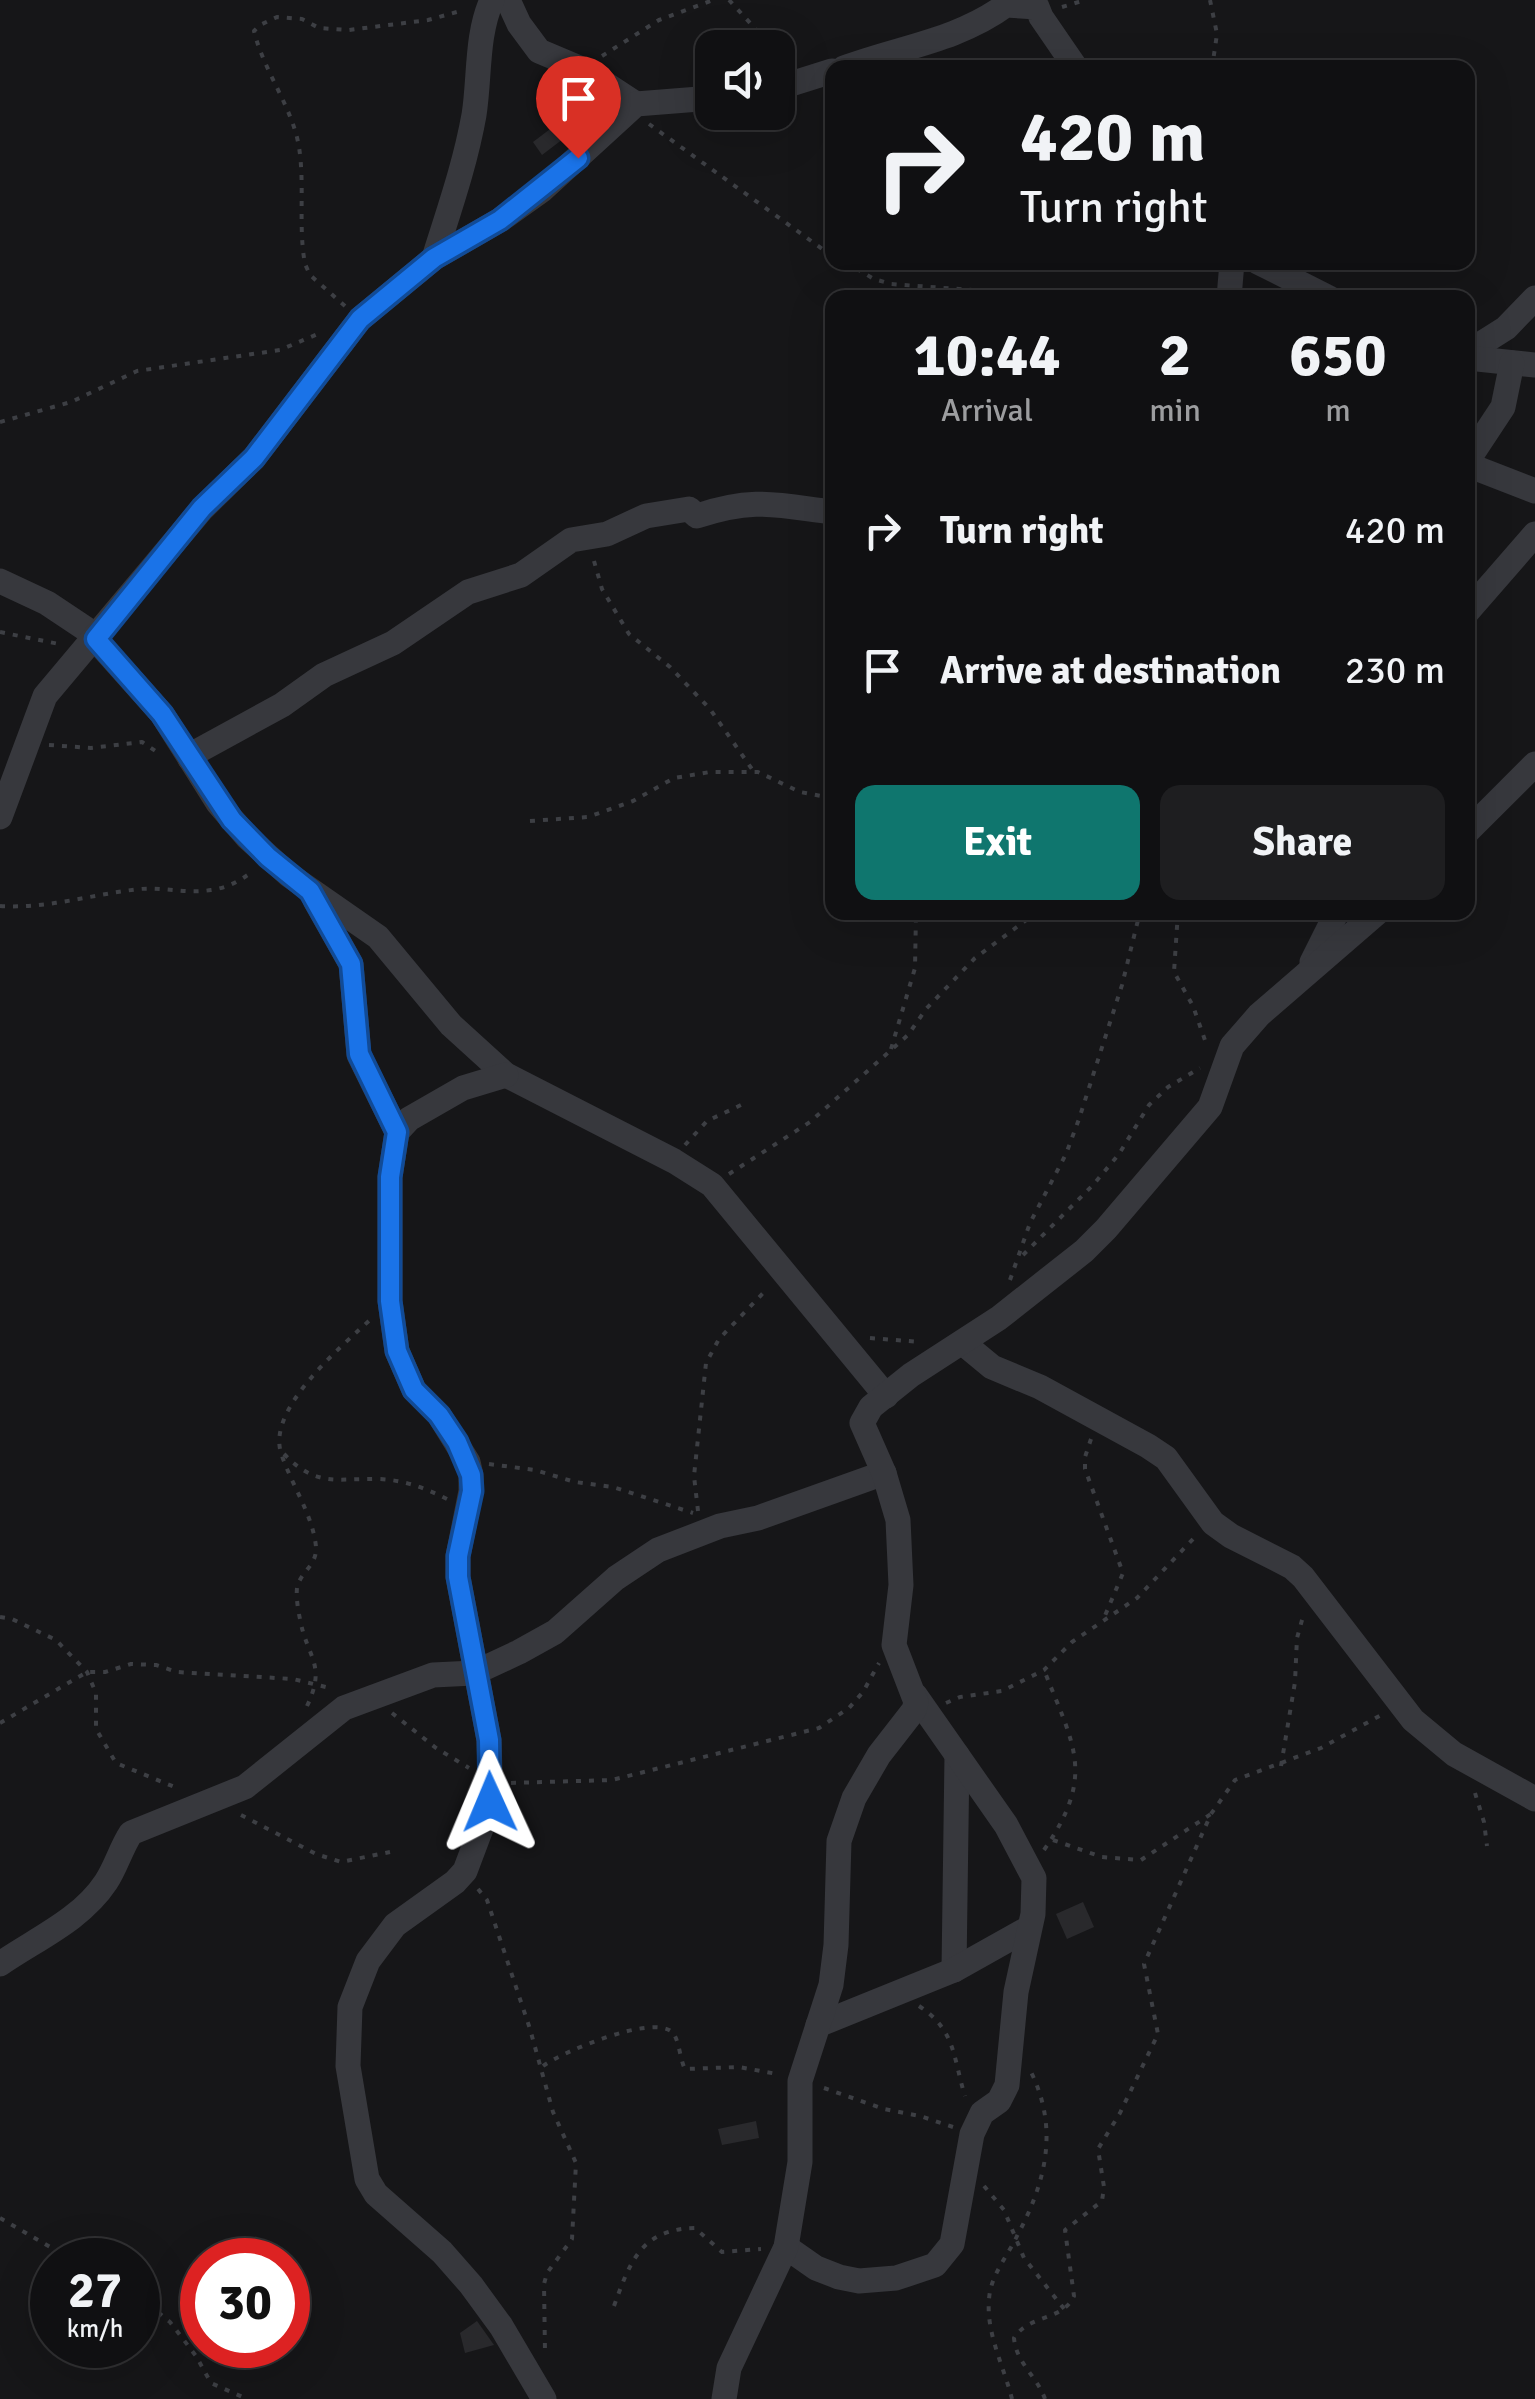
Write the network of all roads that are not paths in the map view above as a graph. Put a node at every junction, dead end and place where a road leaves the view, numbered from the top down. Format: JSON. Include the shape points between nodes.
{"nodes":[{"id":1,"x":497,"y":1,"type":"edge"},
{"id":2,"x":1007,"y":2,"type":"edge"},
{"id":3,"x":864,"y":60,"type":"edge"},
{"id":4,"x":1070,"y":60,"type":"edge"},
{"id":5,"x":825,"y":73,"type":"edge"},
{"id":6,"x":795,"y":83,"type":"edge"},
{"id":7,"x":695,"y":100,"type":"edge"},
{"id":8,"x":633,"y":106,"type":"junction"},
{"id":9,"x":434,"y":258,"type":"junction"},
{"id":10,"x":1274,"y":270,"type":"edge"},
{"id":11,"x":1313,"y":290,"type":"edge"},
{"id":12,"x":1535,"y":298,"type":"edge"},
{"id":13,"x":1475,"y":350,"type":"edge"},
{"id":14,"x":1475,"y":356,"type":"edge"},
{"id":15,"x":1524,"y":364,"type":"edge"},
{"id":16,"x":1475,"y":451,"type":"edge"},
{"id":17,"x":1475,"y":465,"type":"edge"},
{"id":18,"x":1535,"y":490,"type":"edge"},
{"id":19,"x":825,"y":511,"type":"edge"},
{"id":20,"x":1535,"y":534,"type":"edge"},
{"id":21,"x":0,"y":581,"type":"edge"},
{"id":22,"x":1475,"y":603,"type":"edge"},
{"id":23,"x":90,"y":645,"type":"junction"},
{"id":24,"x":190,"y":759,"type":"junction"},
{"id":25,"x":1535,"y":764,"type":"edge"},
{"id":26,"x":0,"y":818,"type":"edge"},
{"id":27,"x":1475,"y":823,"type":"edge"},
{"id":28,"x":310,"y":891,"type":"junction"},
{"id":29,"x":1333,"y":920,"type":"edge"},
{"id":30,"x":1369,"y":920,"type":"edge"},
{"id":31,"x":1305,"y":976,"type":"junction"},
{"id":32,"x":506,"y":1074,"type":"junction"},
{"id":33,"x":397,"y":1132,"type":"junction"},
{"id":34,"x":963,"y":1343,"type":"junction"},
{"id":35,"x":886,"y":1396,"type":"junction"},
{"id":36,"x":884,"y":1473,"type":"junction"},
{"id":37,"x":474,"y":1673,"type":"junction"},
{"id":38,"x":922,"y":1703,"type":"junction"},
{"id":39,"x":957,"y":1755,"type":"junction"},
{"id":40,"x":1535,"y":1799,"type":"edge"},
{"id":41,"x":1029,"y":1928,"type":"junction"},
{"id":42,"x":0,"y":1964,"type":"edge"},
{"id":43,"x":954,"y":1970,"type":"junction"},
{"id":44,"x":818,"y":2025,"type":"junction"},
{"id":45,"x":786,"y":2248,"type":"junction"},
{"id":46,"x":544,"y":2399,"type":"edge"},
{"id":47,"x":724,"y":2399,"type":"edge"}],
"edges":[{"from":1,"to":8,"type":"street","via":[[539,51],[582,70]]},
{"from":1,"to":9,"type":"street","via":[[483,24],[468,150]]},
{"from":2,"to":3,"type":"street","via":[[966,30]]},
{"from":2,"to":4,"type":"street","via":[[1038,7]]},
{"from":5,"to":6,"type":"street"},
{"from":7,"to":8,"type":"street"},
{"from":8,"to":9,"type":"street","via":[[542,190]]},
{"from":9,"to":23,"type":"street","via":[[353,326],[254,458],[202,508]]},
{"from":10,"to":11,"type":"street"},
{"from":12,"to":13,"type":"street"},
{"from":14,"to":15,"type":"street"},
{"from":15,"to":16,"type":"street"},
{"from":17,"to":18,"type":"street"},
{"from":19,"to":24,"type":"street","via":[[774,502],[696,516],[689,508],[571,540],[521,575],[468,592],[393,643],[324,676]]},
{"from":20,"to":22,"type":"street"},
{"from":21,"to":23,"type":"street","via":[[71,617]]},
{"from":23,"to":24,"type":"street","via":[[162,714]]},
{"from":23,"to":26,"type":"street","via":[[45,696]]},
{"from":24,"to":28,"type":"street","via":[[225,812]]},
{"from":25,"to":27,"type":"street"},
{"from":28,"to":32,"type":"street","via":[[378,937],[451,1025]]},
{"from":28,"to":33,"type":"street","via":[[351,964],[359,1054]]},
{"from":29,"to":31,"type":"street"},
{"from":30,"to":31,"type":"street"},
{"from":31,"to":34,"type":"street","via":[[1232,1046],[1210,1106],[1106,1229]]},
{"from":32,"to":33,"type":"street","via":[[462,1088]]},
{"from":32,"to":35,"type":"street","via":[[712,1185]]},
{"from":33,"to":37,"type":"street","via":[[390,1177],[397,1351],[414,1390],[468,1462],[472,1491],[458,1556]]},
{"from":34,"to":35,"type":"street"},
{"from":34,"to":40,"type":"street","via":[[992,1367],[1166,1458],[1213,1522],[1292,1567],[1316,1591],[1433,1740]]},
{"from":35,"to":36,"type":"street","via":[[862,1423]]},
{"from":36,"to":37,"type":"street","via":[[658,1550],[555,1632]]},
{"from":36,"to":38,"type":"street","via":[[898,1520],[901,1585],[894,1644]]},
{"from":37,"to":42,"type":"street","via":[[433,1675],[344,1708],[245,1787],[131,1832],[89,1902]]},
{"from":37,"to":46,"type":"street","via":[[491,1779],[486,1819],[465,1870],[395,1925],[360,1978],[347,2031],[355,2119],[376,2194],[471,2285]]},
{"from":38,"to":39,"type":"street"},
{"from":38,"to":44,"type":"street","via":[[879,1755],[839,1841],[836,1945]]},
{"from":39,"to":41,"type":"street","via":[[1024,1853],[1034,1878]]},
{"from":39,"to":43,"type":"street"},
{"from":41,"to":43,"type":"street"},
{"from":41,"to":45,"type":"street","via":[[1006,2085],[972,2136],[952,2244],[936,2265],[859,2281],[838,2278]]},
{"from":43,"to":44,"type":"street"},
{"from":44,"to":45,"type":"street","via":[[800,2081],[800,2162]]},
{"from":45,"to":47,"type":"street","via":[[729,2368]]}]}
